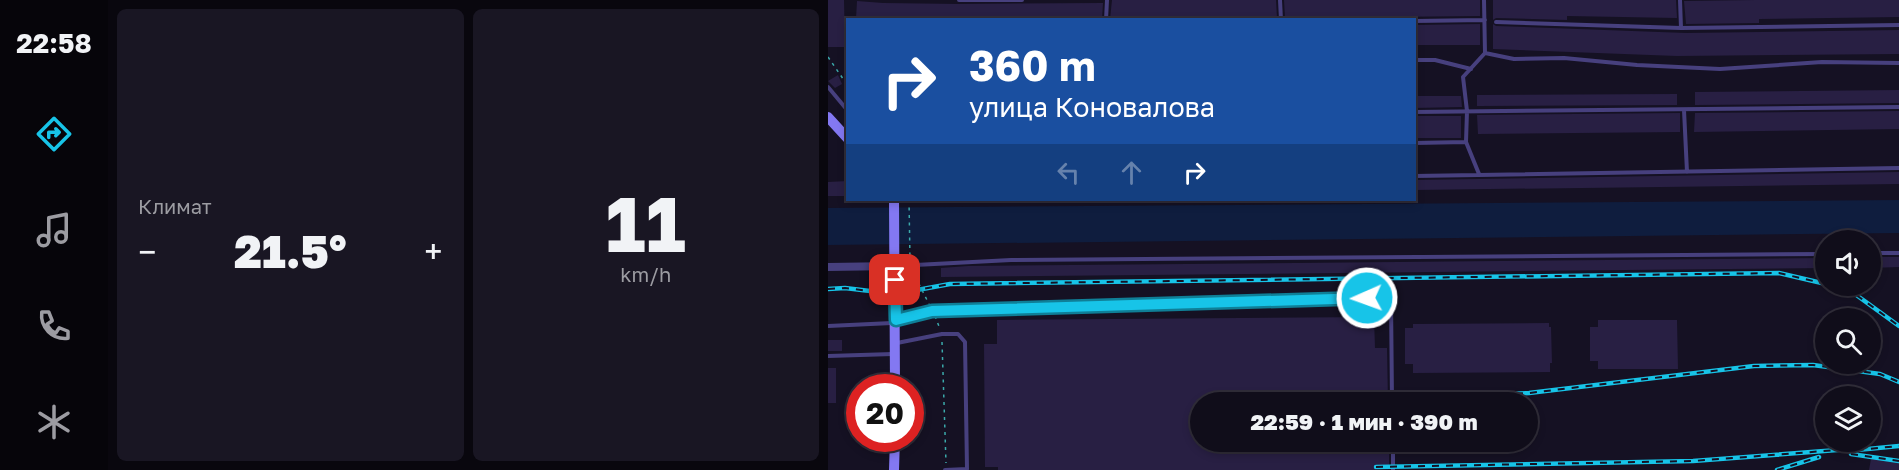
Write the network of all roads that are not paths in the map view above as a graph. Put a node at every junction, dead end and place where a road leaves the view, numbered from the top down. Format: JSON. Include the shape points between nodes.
{"nodes":[{"id":1,"x":959,"y":0,"type":"edge"},
{"id":2,"x":1022,"y":0,"type":"edge"},
{"id":3,"x":1107,"y":0,"type":"edge"},
{"id":4,"x":1280,"y":0,"type":"edge"},
{"id":5,"x":1484,"y":0,"type":"edge"},
{"id":6,"x":1680,"y":0,"type":"edge"},
{"id":7,"x":1106,"y":18,"type":"edge"},
{"id":8,"x":1281,"y":18,"type":"edge"},
{"id":9,"x":1485,"y":20,"type":"junction"},
{"id":10,"x":1416,"y":21,"type":"edge"},
{"id":11,"x":1496,"y":22,"type":"dead end"},
{"id":12,"x":1899,"y":25,"type":"edge"},
{"id":13,"x":1681,"y":28,"type":"junction"},
{"id":14,"x":1485,"y":53,"type":"junction"},
{"id":15,"x":1416,"y":60,"type":"edge"},
{"id":16,"x":1899,"y":63,"type":"edge"},
{"id":17,"x":1471,"y":69,"type":"junction"},
{"id":18,"x":828,"y":87,"type":"edge"},
{"id":19,"x":1899,"y":107,"type":"edge"},
{"id":20,"x":846,"y":109,"type":"edge"},
{"id":21,"x":1684,"y":110,"type":"junction"},
{"id":22,"x":1467,"y":111,"type":"junction"},
{"id":23,"x":1416,"y":112,"type":"edge"},
{"id":24,"x":828,"y":117,"type":"edge"},
{"id":25,"x":846,"y":137,"type":"edge"},
{"id":26,"x":1416,"y":142,"type":"edge"},
{"id":27,"x":1466,"y":142,"type":"junction"},
{"id":28,"x":1899,"y":168,"type":"edge"},
{"id":29,"x":1687,"y":172,"type":"junction"},
{"id":30,"x":1479,"y":174,"type":"junction"},
{"id":31,"x":1416,"y":176,"type":"edge"},
{"id":32,"x":894,"y":202,"type":"edge"},
{"id":33,"x":1881,"y":253,"type":"edge"},
{"id":34,"x":1899,"y":253,"type":"edge"},
{"id":35,"x":1815,"y":254,"type":"edge"},
{"id":36,"x":895,"y":261,"type":"junction"},
{"id":37,"x":828,"y":267,"type":"edge"},
{"id":38,"x":896,"y":322,"type":"junction"},
{"id":39,"x":828,"y":326,"type":"edge"},
{"id":40,"x":896,"y":348,"type":"junction"},
{"id":41,"x":828,"y":356,"type":"edge"},
{"id":42,"x":896,"y":374,"type":"edge"},
{"id":43,"x":1392,"y":392,"type":"edge"},
{"id":44,"x":895,"y":452,"type":"edge"},
{"id":45,"x":1393,"y":452,"type":"edge"},
{"id":46,"x":894,"y":470,"type":"edge"},
{"id":47,"x":946,"y":470,"type":"edge"},
{"id":48,"x":1393,"y":470,"type":"edge"}],
"edges":[{"from":1,"to":2,"type":"lane"},
{"from":3,"to":7,"type":"lane"},
{"from":4,"to":8,"type":"lane"},
{"from":5,"to":9,"type":"lane"},
{"from":6,"to":13,"type":"lane"},
{"from":9,"to":10,"type":"lane"},
{"from":9,"to":14,"type":"lane"},
{"from":11,"to":13,"type":"lane"},
{"from":12,"to":13,"type":"lane"},
{"from":14,"to":16,"type":"lane","via":[[1514,58],[1720,69],[1822,62]]},
{"from":14,"to":17,"type":"lane"},
{"from":15,"to":17,"type":"lane","via":[[1435,60]]},
{"from":17,"to":22,"type":"lane","via":[[1463,77]]},
{"from":18,"to":20,"type":"lane"},
{"from":19,"to":21,"type":"lane"},
{"from":21,"to":22,"type":"lane"},
{"from":21,"to":29,"type":"lane"},
{"from":22,"to":23,"type":"lane"},
{"from":22,"to":27,"type":"lane"},
{"from":24,"to":25,"type":"street"},
{"from":26,"to":27,"type":"lane"},
{"from":27,"to":30,"type":"lane"},
{"from":28,"to":29,"type":"lane"},
{"from":29,"to":30,"type":"lane"},
{"from":30,"to":31,"type":"lane"},
{"from":32,"to":36,"type":"street"},
{"from":33,"to":34,"type":"lane"},
{"from":35,"to":36,"type":"lane","via":[[1011,260],[910,266]]},
{"from":36,"to":37,"type":"street"},
{"from":36,"to":38,"type":"street"},
{"from":38,"to":39,"type":"lane"},
{"from":38,"to":40,"type":"street"},
{"from":38,"to":43,"type":"lane","via":[[932,311],[1391,298]]},
{"from":40,"to":41,"type":"lane"},
{"from":40,"to":42,"type":"street"},
{"from":40,"to":47,"type":"lane","via":[[942,334],[958,334],[965,342],[967,469]]},
{"from":44,"to":46,"type":"street"},
{"from":45,"to":48,"type":"lane"}]}
